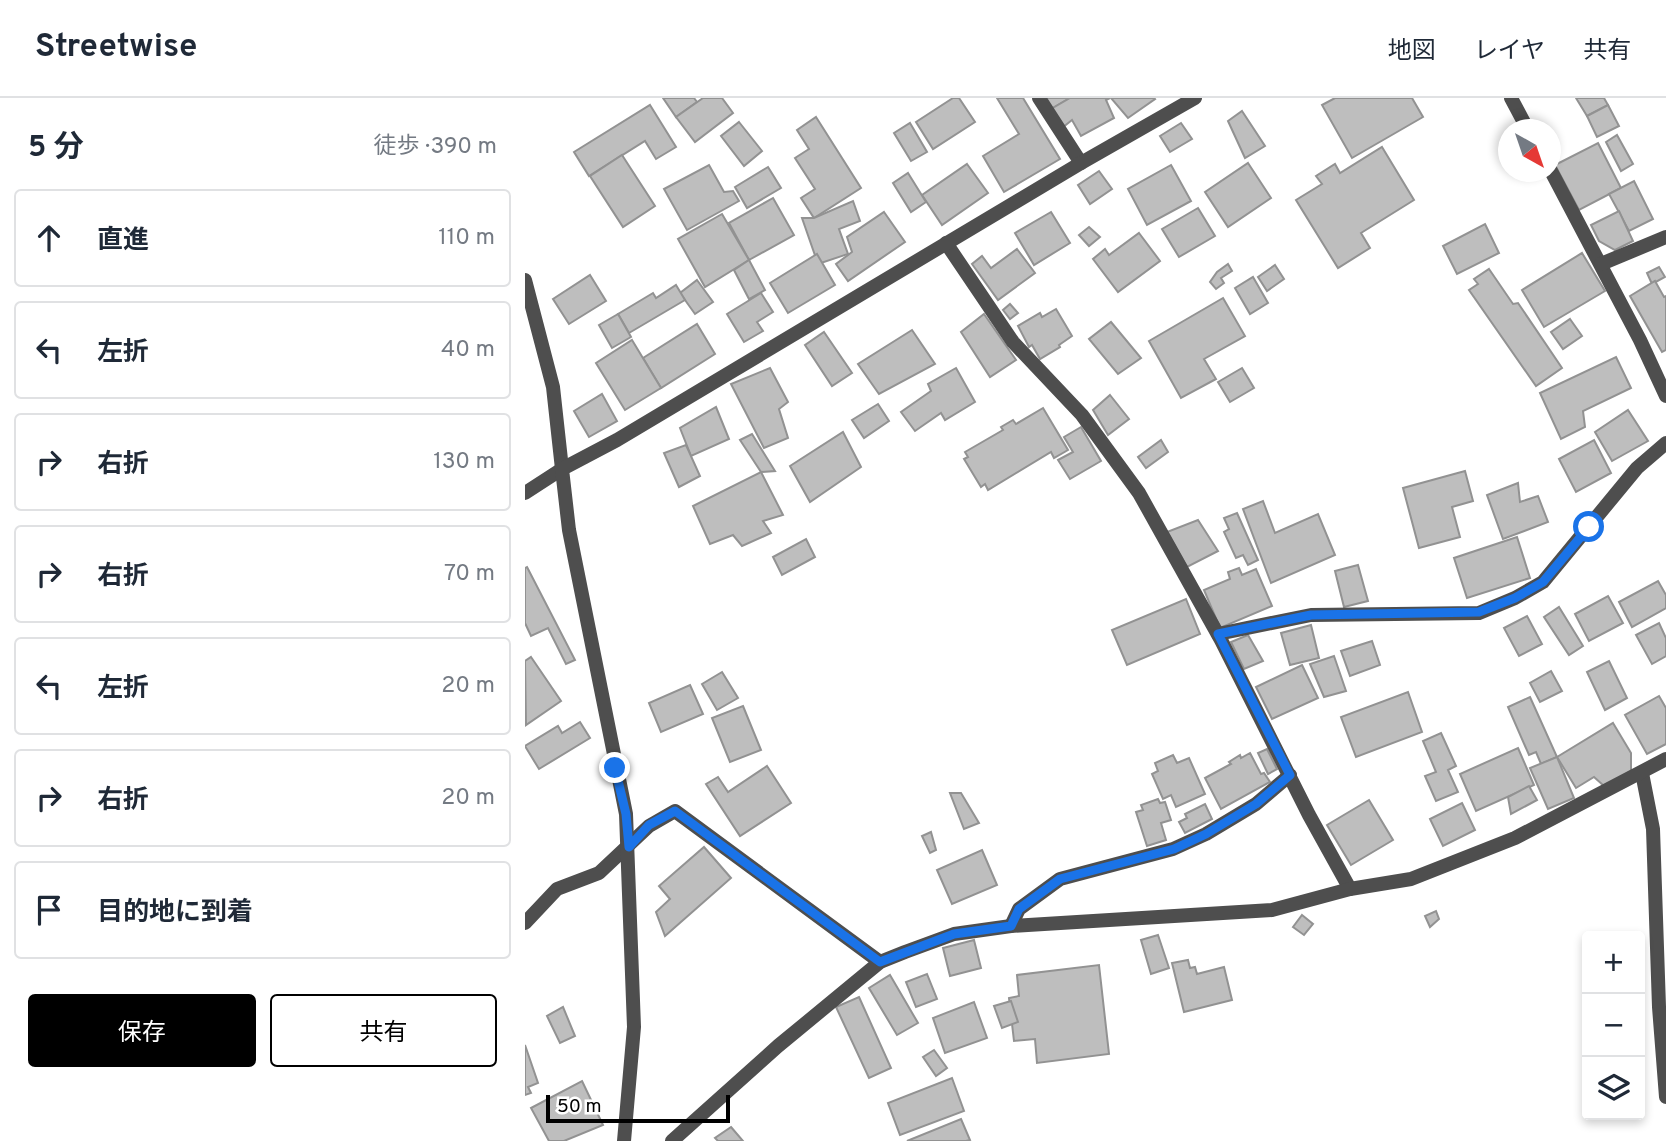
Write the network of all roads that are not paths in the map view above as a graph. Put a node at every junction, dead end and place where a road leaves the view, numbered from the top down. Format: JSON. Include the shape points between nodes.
{"nodes":[{"id":1,"x":1039,"y":98,"type":"edge"},
{"id":2,"x":1195,"y":98,"type":"edge"},
{"id":3,"x":1511,"y":98,"type":"edge"},
{"id":4,"x":1522,"y":119,"type":"edge"},
{"id":5,"x":1081,"y":163,"type":"junction"},
{"id":6,"x":1557,"y":182,"type":"edge"},
{"id":7,"x":1666,"y":237,"type":"edge"},
{"id":8,"x":946,"y":243,"type":"junction"},
{"id":9,"x":1601,"y":264,"type":"junction"},
{"id":10,"x":525,"y":280,"type":"edge"},
{"id":11,"x":1666,"y":396,"type":"edge"},
{"id":12,"x":1666,"y":443,"type":"edge"},
{"id":13,"x":562,"y":469,"type":"junction"},
{"id":14,"x":525,"y":493,"type":"edge"},
{"id":15,"x":1218,"y":634,"type":"junction"},
{"id":16,"x":1666,"y":759,"type":"edge"},
{"id":17,"x":1642,"y":773,"type":"junction"},
{"id":18,"x":1290,"y":775,"type":"junction"},
{"id":19,"x":629,"y":847,"type":"junction"},
{"id":20,"x":1350,"y":889,"type":"junction"},
{"id":21,"x":525,"y":923,"type":"edge"},
{"id":22,"x":1011,"y":926,"type":"junction"},
{"id":23,"x":880,"y":962,"type":"junction"},
{"id":24,"x":1663,"y":1006,"type":"edge"},
{"id":25,"x":1666,"y":1097,"type":"edge"},
{"id":26,"x":624,"y":1141,"type":"edge"},
{"id":27,"x":672,"y":1141,"type":"edge"}],
"edges":[{"from":1,"to":5,"type":"street"},
{"from":2,"to":5,"type":"street"},
{"from":3,"to":4,"type":"street"},
{"from":5,"to":8,"type":"street"},
{"from":6,"to":9,"type":"street"},
{"from":7,"to":9,"type":"street"},
{"from":8,"to":13,"type":"street"},
{"from":8,"to":15,"type":"street","via":[[1013,342],[1082,415],[1139,493]]},
{"from":9,"to":11,"type":"street"},
{"from":10,"to":13,"type":"street","via":[[553,387]]},
{"from":12,"to":15,"type":"street","via":[[1637,468],[1543,582],[1515,598],[1479,612],[1311,615]]},
{"from":13,"to":14,"type":"street"},
{"from":13,"to":19,"type":"street","via":[[569,530]]},
{"from":15,"to":18,"type":"street"},
{"from":16,"to":17,"type":"street"},
{"from":17,"to":20,"type":"street","via":[[1515,838],[1411,879]]},
{"from":17,"to":24,"type":"street","via":[[1653,829]]},
{"from":18,"to":20,"type":"street"},
{"from":18,"to":22,"type":"street","via":[[1256,804],[1174,849],[1060,879],[1019,909]]},
{"from":19,"to":21,"type":"street","via":[[600,873],[557,889]]},
{"from":19,"to":23,"type":"street","via":[[649,825],[675,811]]},
{"from":19,"to":26,"type":"street","via":[[634,1027]]},
{"from":20,"to":22,"type":"street","via":[[1272,910]]},
{"from":22,"to":23,"type":"street","via":[[954,934]]},
{"from":23,"to":27,"type":"street"},
{"from":24,"to":25,"type":"street"}]}
